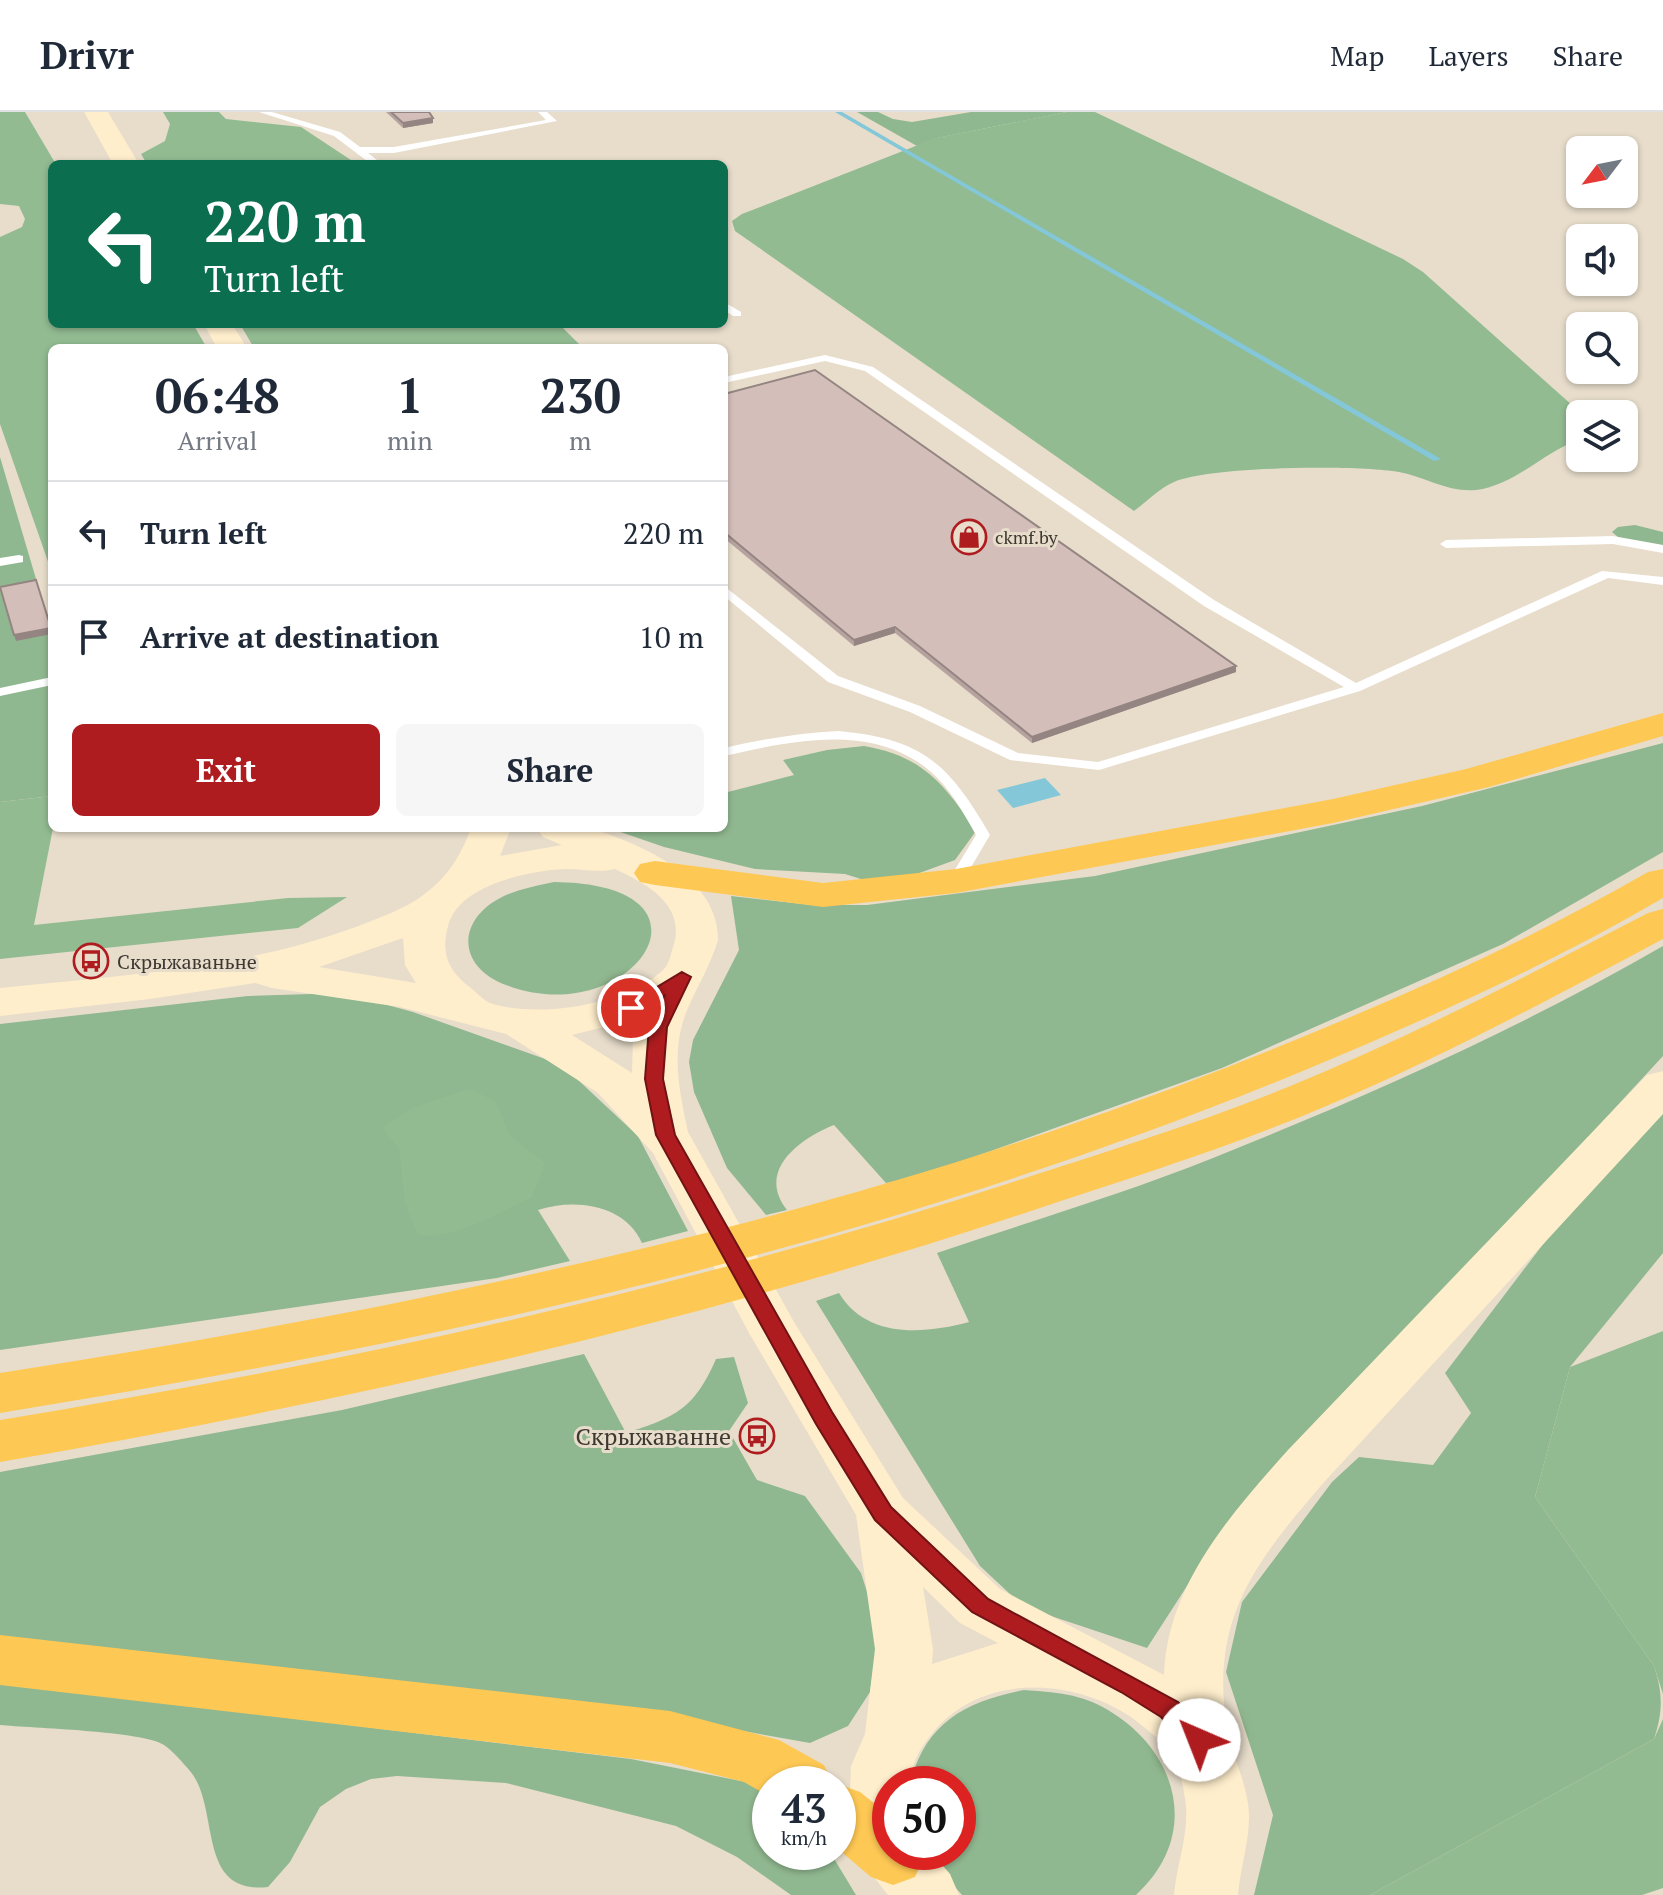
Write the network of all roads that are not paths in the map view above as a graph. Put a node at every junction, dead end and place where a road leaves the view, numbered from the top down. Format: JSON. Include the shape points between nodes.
{"nodes":[{"id":1,"x":96,"y":112,"type":"edge"},
{"id":2,"x":263,"y":112,"type":"edge"},
{"id":3,"x":542,"y":112,"type":"edge"},
{"id":4,"x":358,"y":150,"type":"junction"},
{"id":5,"x":124,"y":160,"type":"edge"},
{"id":6,"x":372,"y":160,"type":"edge"},
{"id":7,"x":728,"y":308,"type":"edge"},
{"id":8,"x":737,"y":314,"type":"dead end"},
{"id":9,"x":728,"y":379,"type":"edge"},
{"id":10,"x":1446,"y":544,"type":"dead end"},
{"id":11,"x":1663,"y":549,"type":"edge"},
{"id":12,"x":19,"y":559,"type":"dead end"},
{"id":13,"x":0,"y":562,"type":"edge"},
{"id":14,"x":1663,"y":581,"type":"edge"},
{"id":15,"x":728,"y":593,"type":"edge"},
{"id":16,"x":48,"y":682,"type":"edge"},
{"id":17,"x":1355,"y":688,"type":"junction"},
{"id":18,"x":0,"y":692,"type":"edge"},
{"id":19,"x":1663,"y":724,"type":"edge"},
{"id":20,"x":728,"y":751,"type":"edge"},
{"id":21,"x":490,"y":832,"type":"edge"},
{"id":22,"x":566,"y":832,"type":"edge"},
{"id":23,"x":640,"y":867,"type":"junction"},
{"id":24,"x":956,"y":881,"type":"junction"},
{"id":25,"x":1663,"y":881,"type":"edge"},
{"id":26,"x":448,"y":896,"type":"junction"},
{"id":27,"x":1663,"y":922,"type":"edge"},
{"id":28,"x":247,"y":972,"type":"junction"},
{"id":29,"x":682,"y":977,"type":"junction"},
{"id":30,"x":0,"y":1002,"type":"edge"},
{"id":31,"x":497,"y":1017,"type":"junction"},
{"id":32,"x":1663,"y":1086,"type":"edge"},
{"id":33,"x":665,"y":1135,"type":"junction"},
{"id":34,"x":909,"y":1214,"type":"junction"},
{"id":35,"x":584,"y":1305,"type":"junction"},
{"id":36,"x":0,"y":1393,"type":"edge"},
{"id":37,"x":0,"y":1441,"type":"edge"},
{"id":38,"x":883,"y":1513,"type":"junction"},
{"id":39,"x":0,"y":1660,"type":"edge"},
{"id":40,"x":1101,"y":1670,"type":"junction"},
{"id":41,"x":895,"y":1734,"type":"junction"},
{"id":42,"x":1199,"y":1740,"type":"junction"},
{"id":43,"x":770,"y":1766,"type":"edge"},
{"id":44,"x":881,"y":1766,"type":"edge"},
{"id":45,"x":856,"y":1826,"type":"edge"},
{"id":46,"x":872,"y":1839,"type":"edge"},
{"id":47,"x":1201,"y":1886,"type":"edge"}],
"edges":[{"from":1,"to":5,"type":"main road"},
{"from":2,"to":4,"type":"lane","via":[[337,134]]},
{"from":3,"to":4,"type":"lane","via":[[553,121],[394,150]]},
{"from":4,"to":6,"type":"lane"},
{"from":7,"to":8,"type":"lane"},
{"from":9,"to":17,"type":"lane","via":[[825,358],[869,369],[1209,603]]},
{"from":10,"to":11,"type":"lane","via":[[1613,540]]},
{"from":12,"to":13,"type":"lane"},
{"from":14,"to":17,"type":"lane","via":[[1606,574]]},
{"from":15,"to":17,"type":"lane","via":[[833,679],[915,709],[1015,757],[1099,766]]},
{"from":16,"to":18,"type":"lane"},
{"from":19,"to":24,"type":"highway","via":[[1475,779],[1333,811]]},
{"from":20,"to":24,"type":"lane","via":[[827,732],[881,739],[918,755],[971,809],[983,835]]},
{"from":21,"to":26,"type":"main road","via":[[482,855]]},
{"from":22,"to":23,"type":"main road"},
{"from":23,"to":24,"type":"highway","via":[[823,895]]},
{"from":23,"to":26,"type":"main road","via":[[569,855],[527,859]]},
{"from":23,"to":29,"type":"main road","via":[[680,891],[696,915],[699,944]]},
{"from":25,"to":34,"type":"highway","via":[[1459,987],[1228,1087]]},
{"from":26,"to":28,"type":"main road","via":[[356,943]]},
{"from":26,"to":31,"type":"main road","via":[[422,934],[426,968],[444,991]]},
{"from":27,"to":34,"type":"highway","via":[[1464,1028],[1251,1119]]},
{"from":28,"to":30,"type":"main road"},
{"from":28,"to":31,"type":"main road","via":[[420,997]]},
{"from":29,"to":31,"type":"main road","via":[[615,1015],[581,1021]]},
{"from":29,"to":33,"type":"main road","via":[[658,1027],[654,1079]]},
{"from":31,"to":33,"type":"main road","via":[[614,1082]]},
{"from":32,"to":42,"type":"main road","via":[[1256,1522],[1212,1586],[1192,1657]]},
{"from":33,"to":38,"type":"main road"},
{"from":34,"to":35,"type":"highway","via":[[735,1287]]},
{"from":35,"to":36,"type":"highway","via":[[401,1325]]},
{"from":35,"to":37,"type":"highway","via":[[297,1388]]},
{"from":38,"to":40,"type":"main road","via":[[980,1606]]},
{"from":38,"to":41,"type":"main road","via":[[904,1649]]},
{"from":39,"to":43,"type":"highway","via":[[670,1737]]},
{"from":40,"to":41,"type":"main road","via":[[1043,1662],[981,1670],[933,1693]]},
{"from":40,"to":42,"type":"main road","via":[[1170,1710]]},
{"from":41,"to":44,"type":"main road"},
{"from":42,"to":47,"type":"main road","via":[[1215,1781],[1218,1819]]},
{"from":45,"to":46,"type":"highway"}]}
